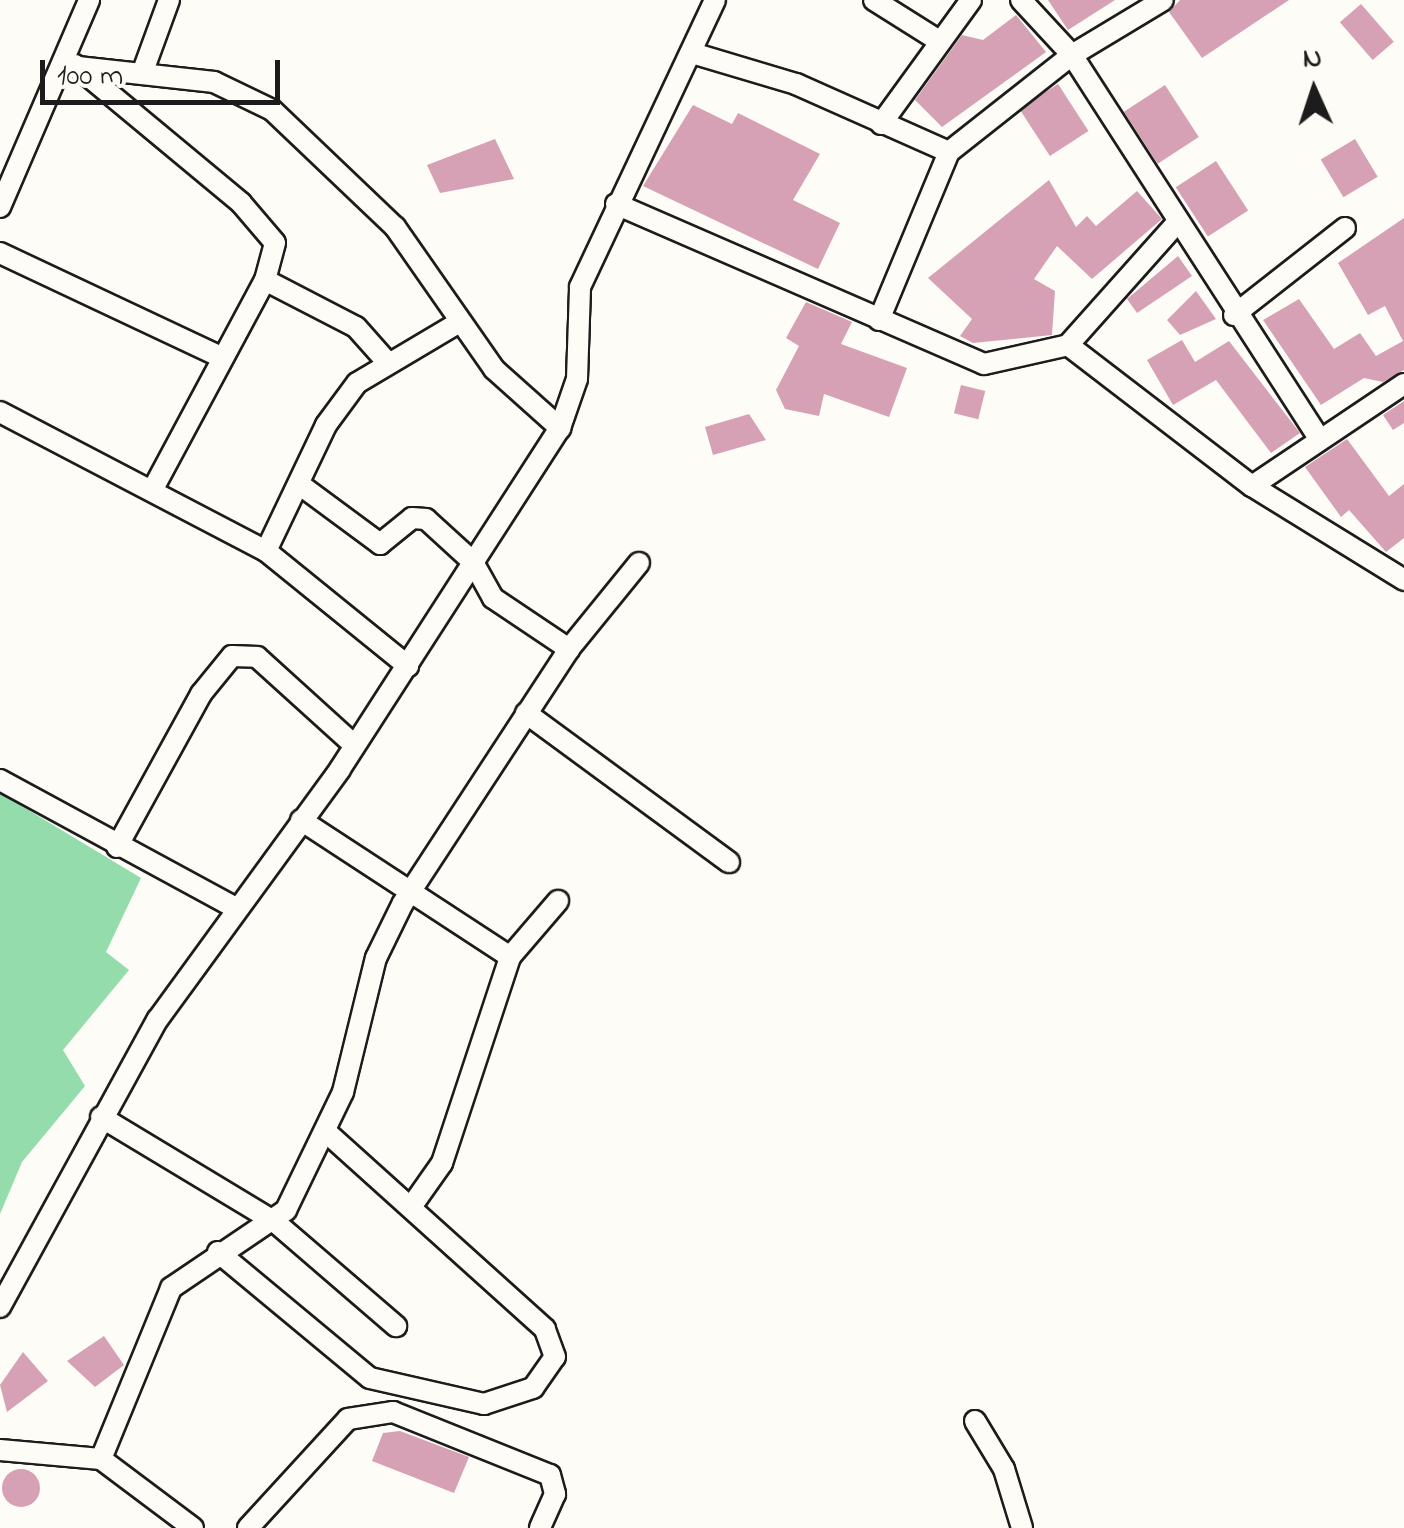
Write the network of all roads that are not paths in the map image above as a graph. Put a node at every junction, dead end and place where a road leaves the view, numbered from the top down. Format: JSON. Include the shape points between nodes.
{"nodes":[{"id":1,"x":89,"y":0,"type":"edge"},
{"id":2,"x":168,"y":0,"type":"edge"},
{"id":3,"x":715,"y":0,"type":"edge"},
{"id":4,"x":874,"y":0,"type":"edge"},
{"id":5,"x":971,"y":0,"type":"edge"},
{"id":6,"x":1022,"y":0,"type":"edge"},
{"id":7,"x":1163,"y":0,"type":"edge"},
{"id":8,"x":939,"y":41,"type":"junction"},
{"id":9,"x":692,"y":52,"type":"junction"},
{"id":10,"x":1072,"y":55,"type":"junction"},
{"id":11,"x":74,"y":64,"type":"junction"},
{"id":12,"x":144,"y":72,"type":"junction"},
{"id":13,"x":882,"y":124,"type":"junction"},
{"id":14,"x":950,"y":152,"type":"junction"},
{"id":15,"x":616,"y":204,"type":"junction"},
{"id":16,"x":0,"y":207,"type":"edge"},
{"id":17,"x":1175,"y":225,"type":"junction"},
{"id":18,"x":1345,"y":228,"type":"dead end"},
{"id":19,"x":0,"y":253,"type":"edge"},
{"id":20,"x":265,"y":280,"type":"junction"},
{"id":21,"x":1234,"y":314,"type":"junction"},
{"id":22,"x":879,"y":320,"type":"junction"},
{"id":23,"x":458,"y":323,"type":"junction"},
{"id":24,"x":1068,"y":345,"type":"junction"},
{"id":25,"x":223,"y":358,"type":"junction"},
{"id":26,"x":388,"y":363,"type":"junction"},
{"id":27,"x":1404,"y":384,"type":"edge"},
{"id":28,"x":0,"y":412,"type":"edge"},
{"id":29,"x":560,"y":428,"type":"junction"},
{"id":30,"x":1318,"y":436,"type":"junction"},
{"id":31,"x":298,"y":484,"type":"junction"},
{"id":32,"x":1252,"y":486,"type":"junction"},
{"id":33,"x":153,"y":489,"type":"junction"},
{"id":34,"x":266,"y":551,"type":"junction"},
{"id":35,"x":473,"y":562,"type":"junction"},
{"id":36,"x":638,"y":563,"type":"dead end"},
{"id":37,"x":1404,"y":580,"type":"edge"},
{"id":38,"x":570,"y":648,"type":"junction"},
{"id":39,"x":408,"y":666,"type":"junction"},
{"id":40,"x":526,"y":713,"type":"junction"},
{"id":41,"x":354,"y":745,"type":"junction"},
{"id":42,"x":0,"y":780,"type":"edge"},
{"id":43,"x":300,"y":820,"type":"junction"},
{"id":44,"x":117,"y":847,"type":"junction"},
{"id":45,"x":729,"y":862,"type":"dead end"},
{"id":46,"x":412,"y":892,"type":"junction"},
{"id":47,"x":558,"y":901,"type":"dead end"},
{"id":48,"x":236,"y":908,"type":"junction"},
{"id":49,"x":510,"y":957,"type":"junction"},
{"id":50,"x":101,"y":1117,"type":"junction"},
{"id":51,"x":327,"y":1133,"type":"junction"},
{"id":52,"x":411,"y":1207,"type":"junction"},
{"id":53,"x":275,"y":1222,"type":"junction"},
{"id":54,"x":218,"y":1252,"type":"junction"},
{"id":55,"x":0,"y":1308,"type":"edge"},
{"id":56,"x":396,"y":1326,"type":"dead end"},
{"id":57,"x":975,"y":1421,"type":"dead end"},
{"id":58,"x":0,"y":1450,"type":"edge"},
{"id":59,"x":101,"y":1459,"type":"junction"},
{"id":60,"x":1015,"y":1524,"type":"edge"},
{"id":61,"x":193,"y":1528,"type":"edge"},
{"id":62,"x":248,"y":1528,"type":"edge"},
{"id":63,"x":540,"y":1528,"type":"edge"}],
"edges":[{"from":1,"to":11,"type":"street"},
{"from":2,"to":12,"type":"street"},
{"from":3,"to":9,"type":"street"},
{"from":4,"to":8,"type":"street"},
{"from":5,"to":8,"type":"street"},
{"from":6,"to":10,"type":"street"},
{"from":7,"to":10,"type":"street"},
{"from":8,"to":13,"type":"street"},
{"from":9,"to":13,"type":"street","via":[[796,84]]},
{"from":9,"to":15,"type":"street"},
{"from":10,"to":14,"type":"street"},
{"from":10,"to":17,"type":"street"},
{"from":11,"to":12,"type":"street"},
{"from":11,"to":16,"type":"street"},
{"from":11,"to":20,"type":"street","via":[[269,230],[276,256]]},
{"from":12,"to":23,"type":"street","via":[[214,82],[272,110],[394,227]]},
{"from":13,"to":14,"type":"street"},
{"from":14,"to":22,"type":"street"},
{"from":15,"to":22,"type":"street"},
{"from":15,"to":29,"type":"street","via":[[580,286],[577,380]]},
{"from":17,"to":21,"type":"street"},
{"from":17,"to":24,"type":"street"},
{"from":18,"to":21,"type":"street"},
{"from":19,"to":25,"type":"street"},
{"from":20,"to":25,"type":"street"},
{"from":20,"to":26,"type":"street","via":[[356,327]]},
{"from":21,"to":30,"type":"street"},
{"from":22,"to":24,"type":"street","via":[[984,364]]},
{"from":23,"to":26,"type":"street"},
{"from":23,"to":29,"type":"street","via":[[494,370]]},
{"from":24,"to":32,"type":"street"},
{"from":25,"to":33,"type":"street"},
{"from":26,"to":31,"type":"street","via":[[339,405]]},
{"from":27,"to":30,"type":"street"},
{"from":28,"to":33,"type":"street"},
{"from":29,"to":35,"type":"street"},
{"from":30,"to":32,"type":"street"},
{"from":31,"to":34,"type":"street"},
{"from":31,"to":35,"type":"street","via":[[320,492],[372,542],[388,542],[420,517]]},
{"from":32,"to":37,"type":"street"},
{"from":33,"to":34,"type":"street"},
{"from":34,"to":39,"type":"street"},
{"from":35,"to":38,"type":"street","via":[[493,598]]},
{"from":35,"to":39,"type":"street"},
{"from":36,"to":38,"type":"street"},
{"from":38,"to":40,"type":"street"},
{"from":39,"to":41,"type":"street"},
{"from":40,"to":45,"type":"street"},
{"from":40,"to":46,"type":"street"},
{"from":41,"to":43,"type":"street"},
{"from":41,"to":44,"type":"street","via":[[257,657],[232,656],[201,694]]},
{"from":42,"to":44,"type":"street"},
{"from":43,"to":46,"type":"street"},
{"from":43,"to":48,"type":"street"},
{"from":44,"to":48,"type":"street"},
{"from":46,"to":49,"type":"street"},
{"from":46,"to":51,"type":"street","via":[[376,958]]},
{"from":47,"to":49,"type":"street"},
{"from":48,"to":50,"type":"street"},
{"from":49,"to":52,"type":"street","via":[[442,1163]]},
{"from":50,"to":53,"type":"street"},
{"from":50,"to":55,"type":"street"},
{"from":51,"to":52,"type":"street"},
{"from":51,"to":53,"type":"street"},
{"from":52,"to":54,"type":"street","via":[[550,1336],[554,1360],[521,1398],[433,1400],[370,1378]]},
{"from":53,"to":54,"type":"street"},
{"from":53,"to":56,"type":"street"},
{"from":54,"to":59,"type":"street","via":[[171,1288]]},
{"from":57,"to":60,"type":"street"},
{"from":58,"to":59,"type":"street"},
{"from":59,"to":61,"type":"street"},
{"from":62,"to":63,"type":"street","via":[[348,1418],[392,1412],[550,1475],[555,1494]]}]}
